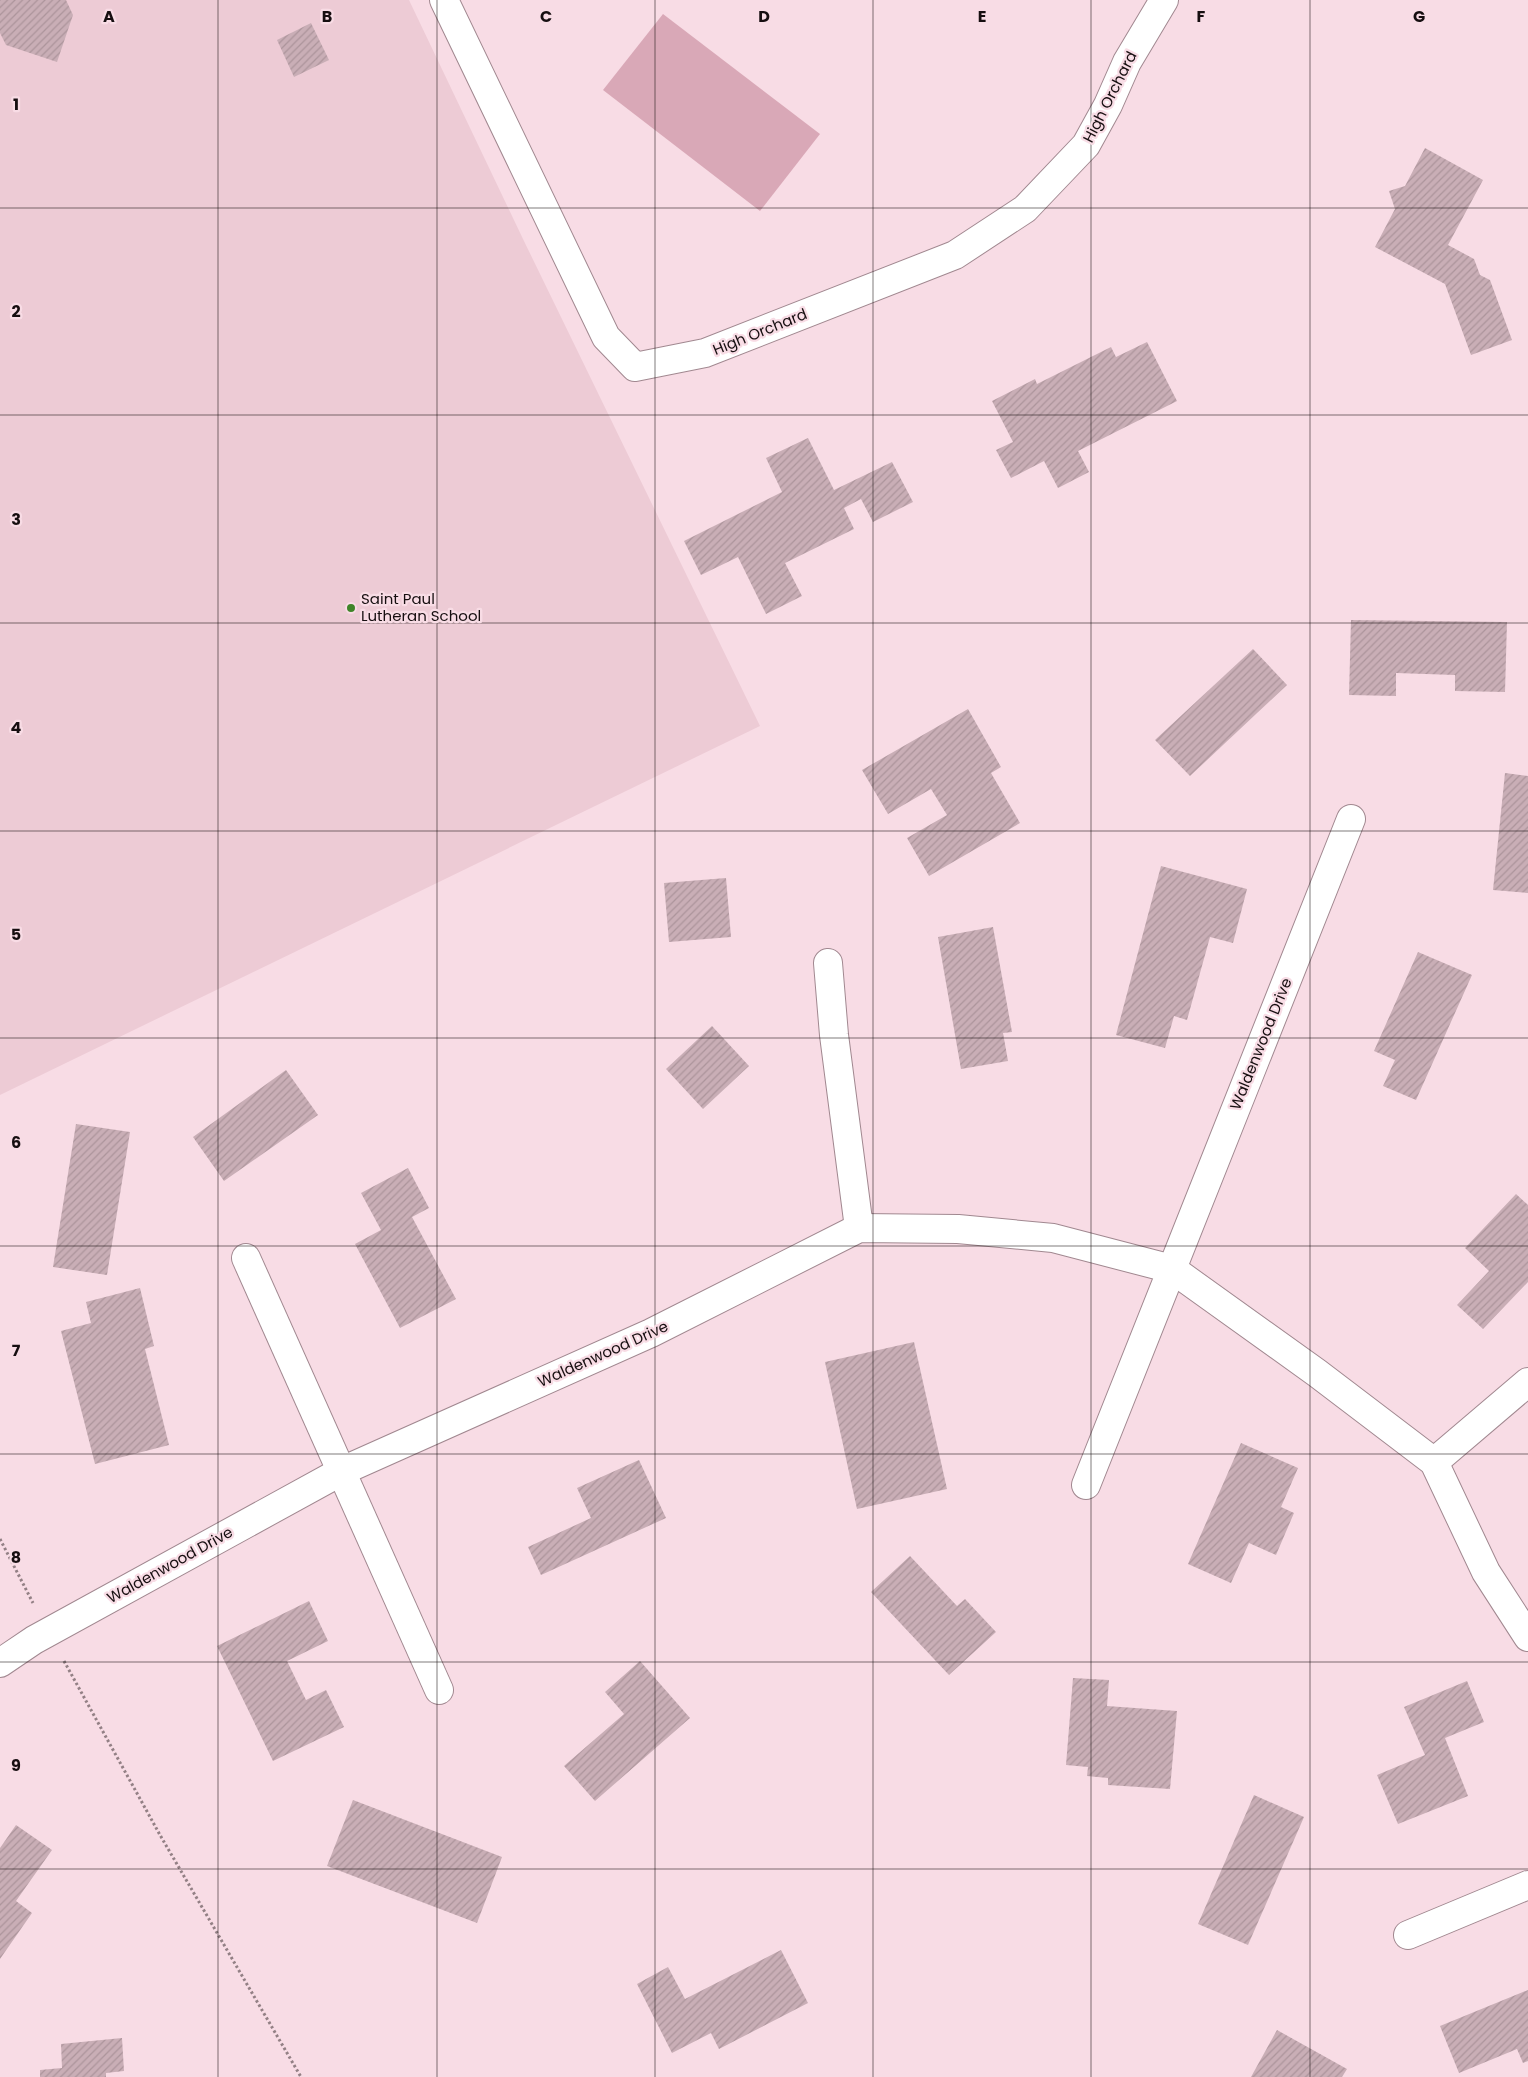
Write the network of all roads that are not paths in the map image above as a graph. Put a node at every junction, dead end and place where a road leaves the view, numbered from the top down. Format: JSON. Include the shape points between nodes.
{"nodes":[{"id":1,"x":444,"y":0,"type":"edge"},
{"id":2,"x":1164,"y":0,"type":"edge"},
{"id":3,"x":1351,"y":819,"type":"dead end"},
{"id":4,"x":828,"y":963,"type":"dead end"},
{"id":5,"x":860,"y":1228,"type":"junction"},
{"id":6,"x":246,"y":1258,"type":"dead end"},
{"id":7,"x":1172,"y":1269,"type":"junction"},
{"id":8,"x":1528,"y":1382,"type":"edge"},
{"id":9,"x":1434,"y":1462,"type":"junction"},
{"id":10,"x":342,"y":1471,"type":"junction"},
{"id":11,"x":1086,"y":1485,"type":"dead end"},
{"id":12,"x":1528,"y":1637,"type":"edge"},
{"id":13,"x":0,"y":1662,"type":"edge"},
{"id":14,"x":439,"y":1690,"type":"dead end"},
{"id":15,"x":1528,"y":1885,"type":"edge"},
{"id":16,"x":1408,"y":1935,"type":"dead end"}],
"edges":[{"from":1,"to":2,"type":"street","name":"High Orchard","via":[[606,337],[635,367],[705,353],[955,255],[1025,209],[1086,145],[1127,62]]},
{"from":3,"to":7,"type":"street","name":"Waldenwood Drive"},
{"from":4,"to":5,"type":"street","via":[[834,1035]]},
{"from":5,"to":7,"type":"street","name":"Waldenwood Drive","via":[[958,1229],[1053,1238]]},
{"from":5,"to":10,"type":"street","name":"Waldenwood Drive","via":[[652,1333]]},
{"from":6,"to":10,"type":"street"},
{"from":7,"to":9,"type":"street","name":"Waldenwood Drive"},
{"from":7,"to":11,"type":"street","name":"Waldenwood Drive"},
{"from":8,"to":9,"type":"street"},
{"from":9,"to":12,"type":"street","name":"Waldenwood Drive","via":[[1486,1572]]},
{"from":10,"to":13,"type":"street","name":"Waldenwood Drive","via":[[48,1632]]},
{"from":10,"to":14,"type":"street"},
{"from":15,"to":16,"type":"street"}]}
